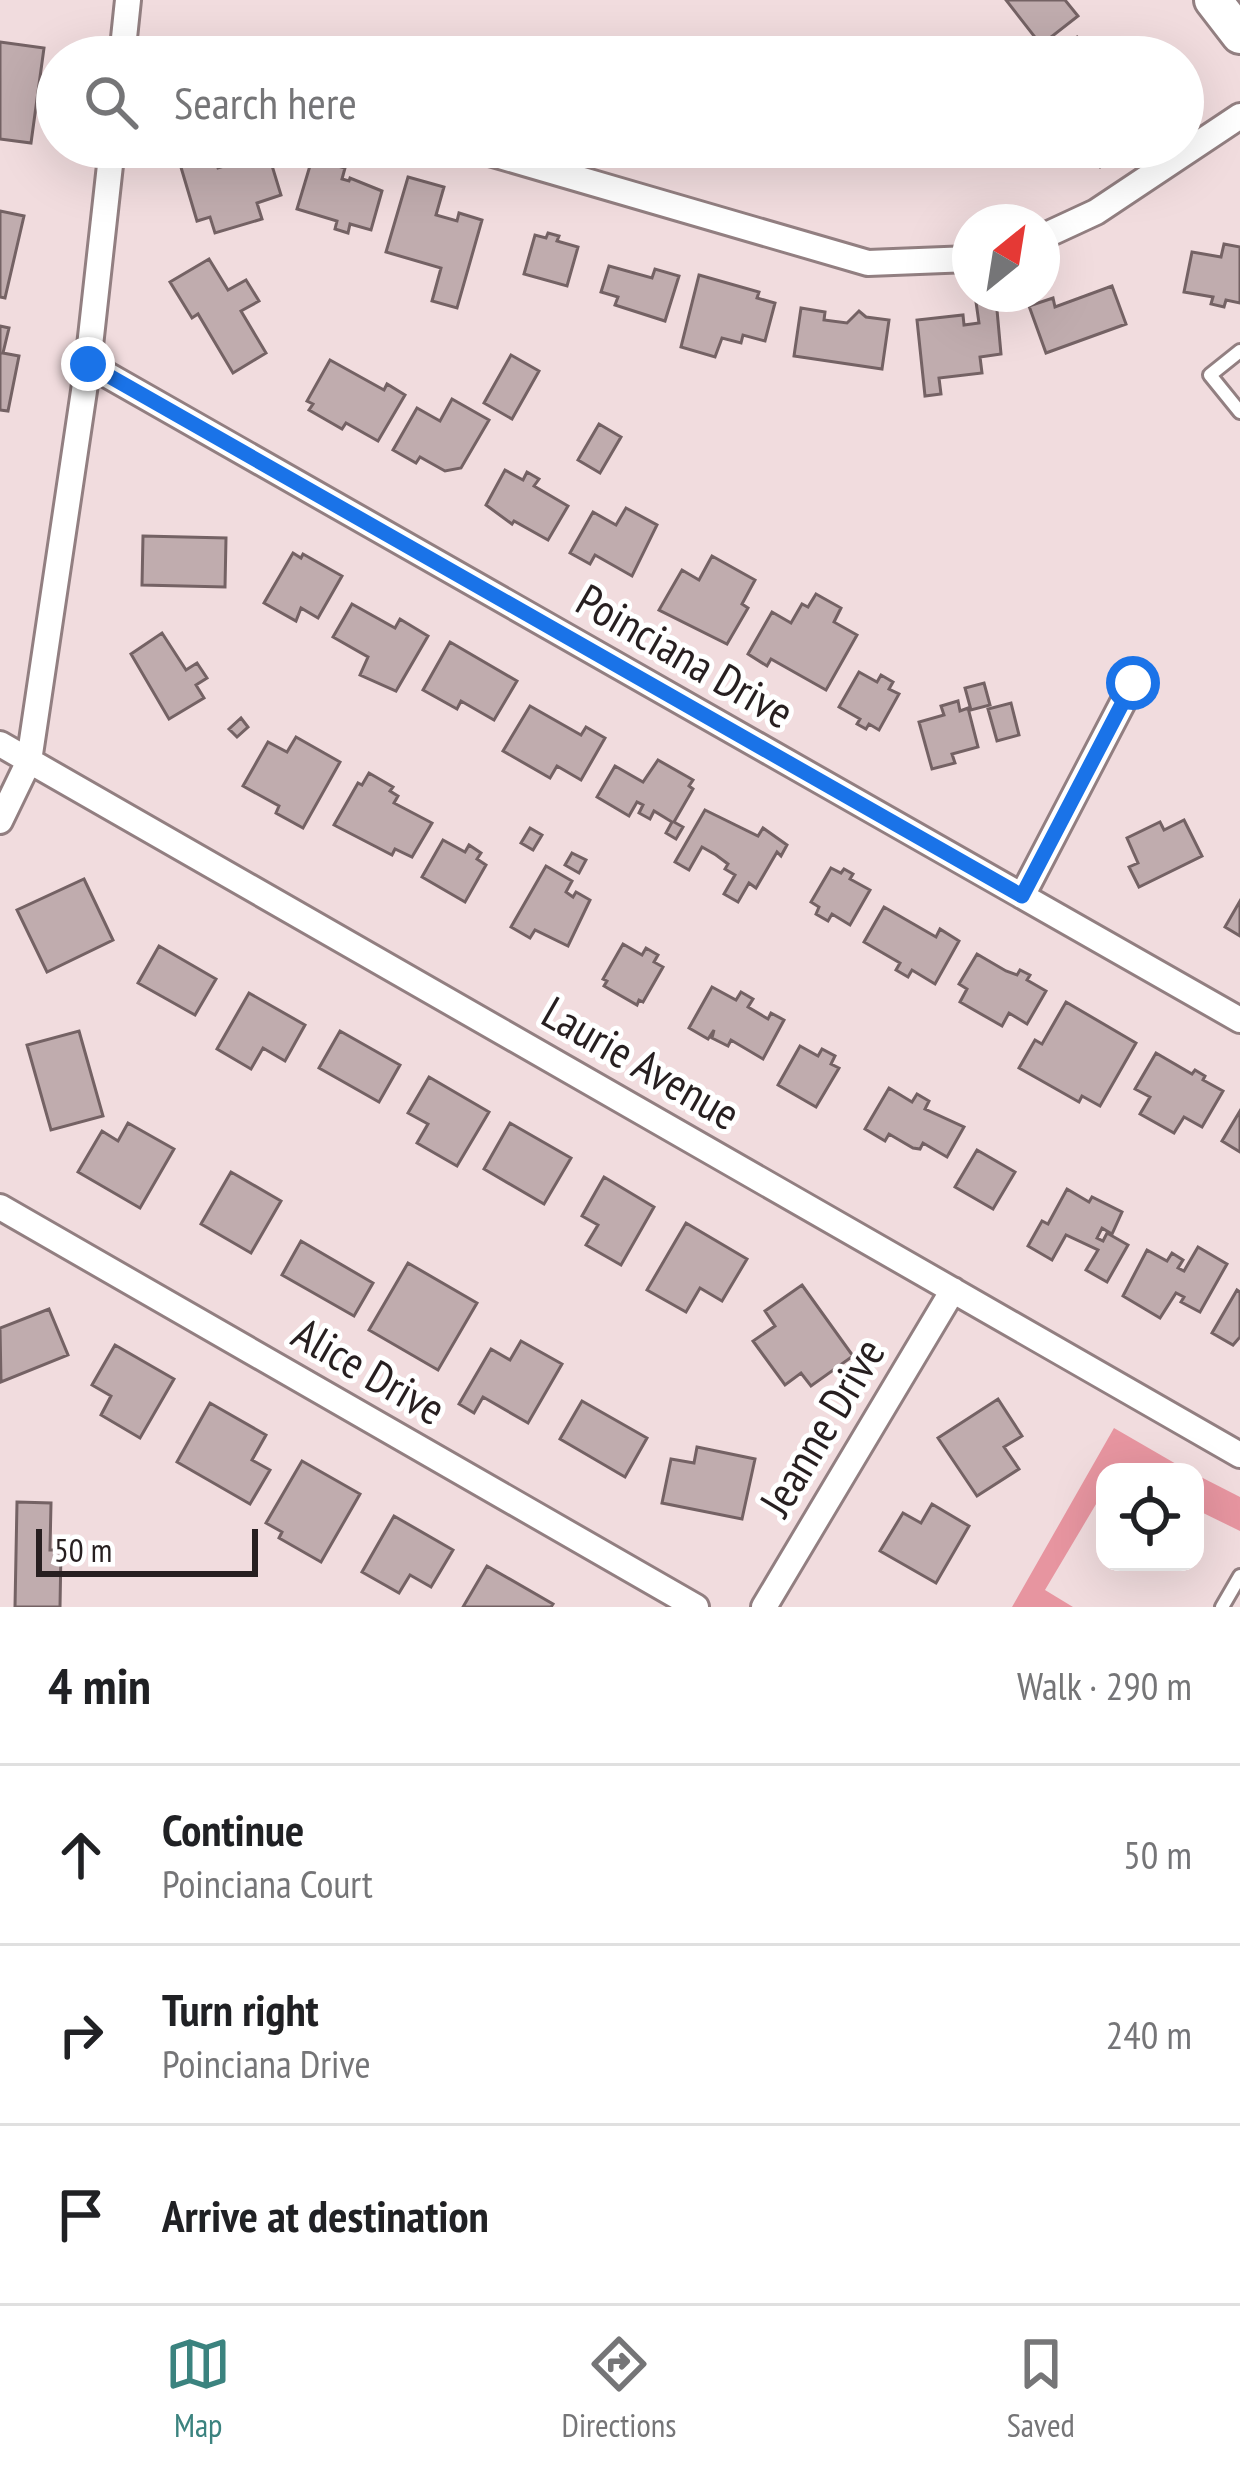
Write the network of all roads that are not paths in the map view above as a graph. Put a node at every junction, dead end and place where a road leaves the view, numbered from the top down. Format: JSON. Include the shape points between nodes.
{"nodes":[{"id":1,"x":128,"y":0,"type":"edge"},
{"id":2,"x":1213,"y":0,"type":"edge"},
{"id":3,"x":1240,"y":35,"type":"edge"},
{"id":4,"x":125,"y":36,"type":"edge"},
{"id":5,"x":1240,"y":116,"type":"edge"},
{"id":6,"x":1204,"y":140,"type":"edge"},
{"id":7,"x":110,"y":168,"type":"edge"},
{"id":8,"x":541,"y":168,"type":"edge"},
{"id":9,"x":1162,"y":168,"type":"edge"},
{"id":10,"x":1060,"y":229,"type":"edge"},
{"id":11,"x":952,"y":260,"type":"edge"},
{"id":12,"x":1240,"y":351,"type":"edge"},
{"id":13,"x":88,"y":364,"type":"junction"},
{"id":14,"x":1240,"y":412,"type":"edge"},
{"id":15,"x":1133,"y":683,"type":"dead end"},
{"id":16,"x":0,"y":744,"type":"edge"},
{"id":17,"x":29,"y":761,"type":"junction"},
{"id":18,"x":0,"y":820,"type":"edge"},
{"id":19,"x":1022,"y":896,"type":"junction"},
{"id":20,"x":1240,"y":1020,"type":"edge"},
{"id":21,"x":0,"y":1207,"type":"edge"},
{"id":22,"x":952,"y":1290,"type":"junction"},
{"id":23,"x":1240,"y":1455,"type":"edge"},
{"id":24,"x":1240,"y":1576,"type":"edge"},
{"id":25,"x":696,"y":1607,"type":"edge"},
{"id":26,"x":764,"y":1607,"type":"edge"},
{"id":27,"x":1222,"y":1607,"type":"edge"}],
"edges":[{"from":1,"to":4,"type":"street"},
{"from":2,"to":3,"type":"main road"},
{"from":5,"to":6,"type":"street"},
{"from":7,"to":13,"type":"street"},
{"from":8,"to":11,"type":"street","via":[[868,263]]},
{"from":9,"to":10,"type":"street"},
{"from":12,"to":14,"type":"lane","via":[[1210,375]]},
{"from":13,"to":17,"type":"street"},
{"from":13,"to":19,"type":"street","name":"Poinciana Drive"},
{"from":15,"to":19,"type":"street"},
{"from":16,"to":17,"type":"street","name":"Laurie Avenue"},
{"from":17,"to":18,"type":"street"},
{"from":17,"to":22,"type":"street","name":"Laurie Avenue"},
{"from":19,"to":20,"type":"street","name":"Poinciana Drive"},
{"from":21,"to":25,"type":"street","name":"Alice Drive"},
{"from":22,"to":23,"type":"street","name":"Laurie Avenue"},
{"from":22,"to":26,"type":"street","name":"Jeanne Drive"},
{"from":24,"to":27,"type":"lane"}]}
